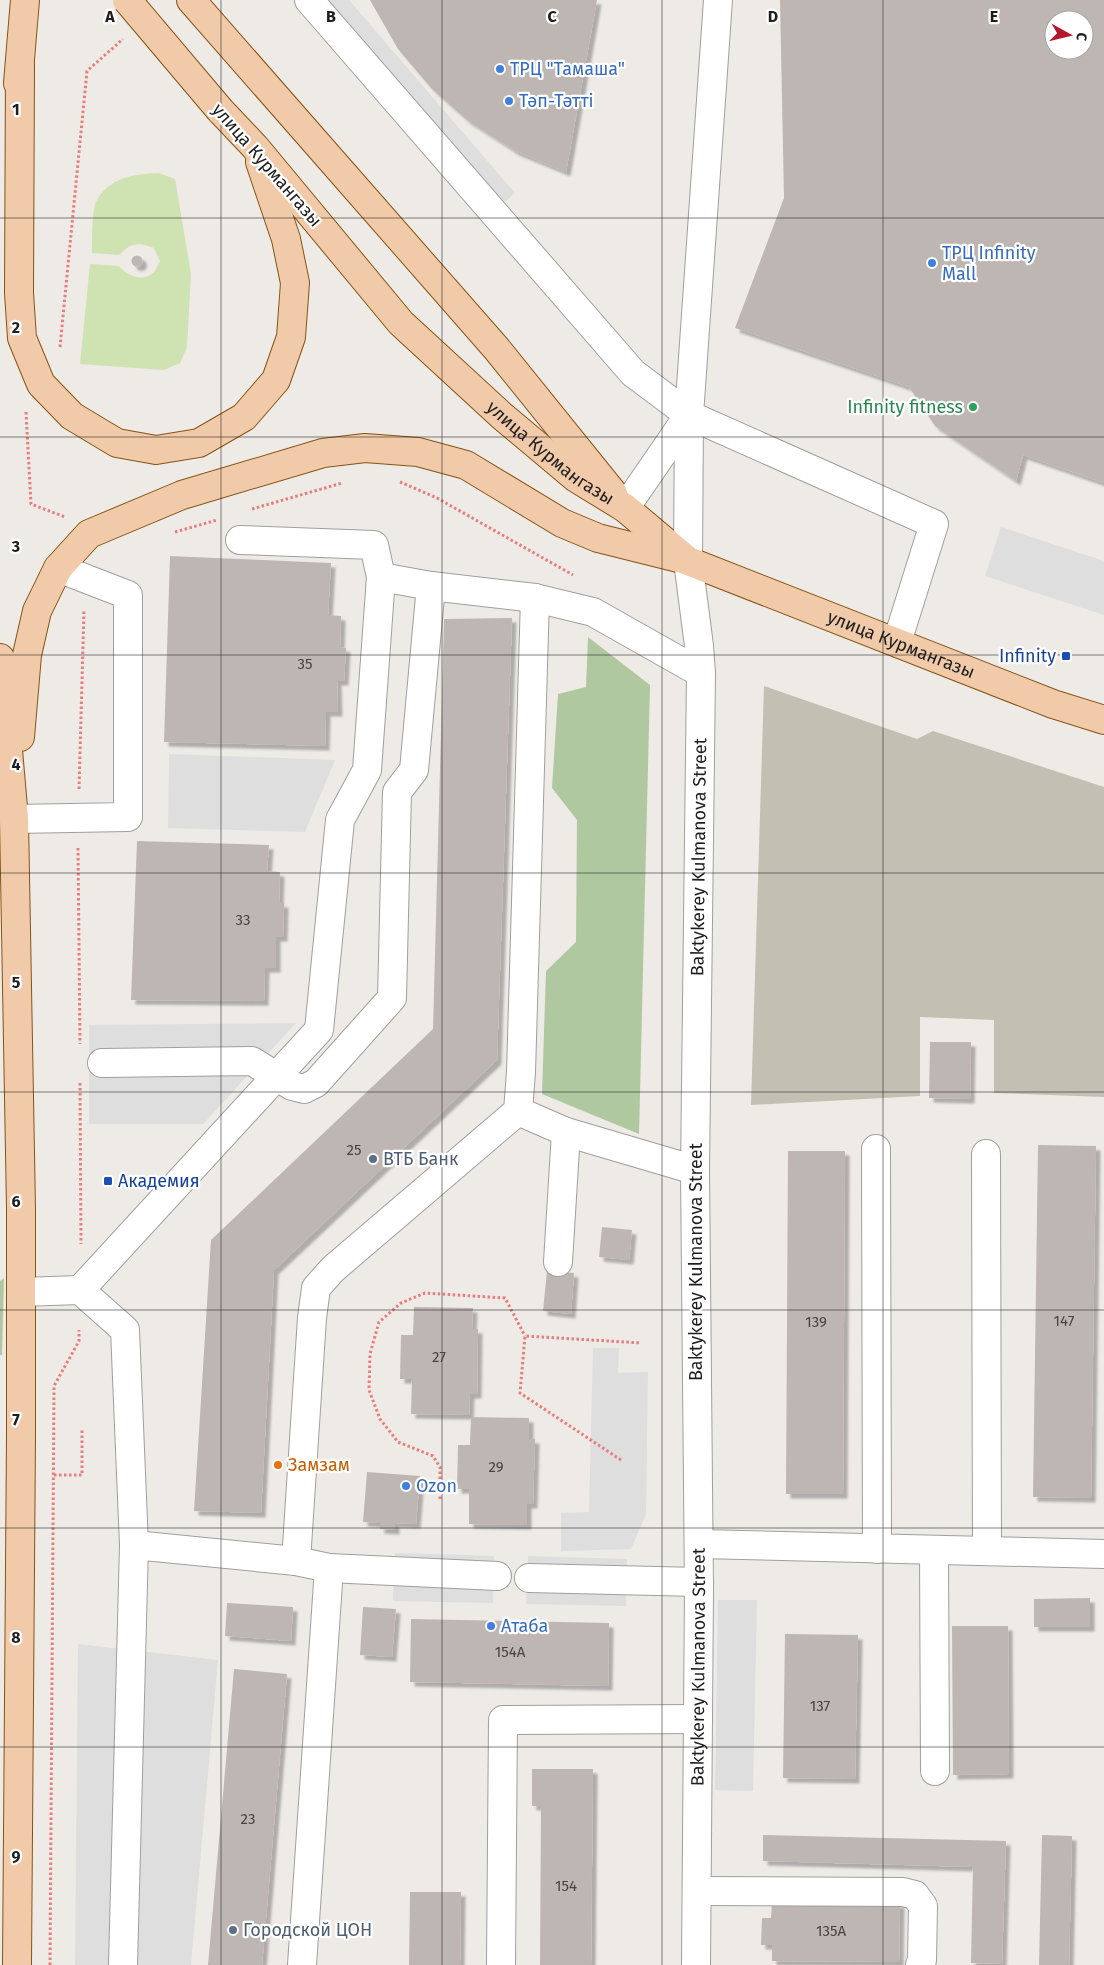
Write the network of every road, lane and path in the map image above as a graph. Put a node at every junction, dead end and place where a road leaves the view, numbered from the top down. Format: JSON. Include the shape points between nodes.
{"nodes":[{"id":1,"x":25,"y":0,"type":"edge"},
{"id":2,"x":127,"y":0,"type":"edge"},
{"id":3,"x":191,"y":0,"type":"edge"},
{"id":4,"x":309,"y":0,"type":"edge"},
{"id":5,"x":718,"y":0,"type":"edge"},
{"id":6,"x":123,"y":38,"type":"dead end"},
{"id":7,"x":20,"y":66,"type":"junction"},
{"id":8,"x":255,"y":147,"type":"junction"},
{"id":9,"x":0,"y":216,"type":"edge"},
{"id":10,"x":59,"y":351,"type":"dead end"},
{"id":11,"x":26,"y":408,"type":"dead end"},
{"id":12,"x":689,"y":415,"type":"junction"},
{"id":13,"x":625,"y":508,"type":"junction"},
{"id":14,"x":90,"y":534,"type":"junction"},
{"id":15,"x":240,"y":540,"type":"dead end"},
{"id":16,"x":688,"y":561,"type":"junction"},
{"id":17,"x":58,"y":568,"type":"junction"},
{"id":18,"x":84,"y":577,"type":"junction"},
{"id":19,"x":381,"y":577,"type":"junction"},
{"id":20,"x":431,"y":586,"type":"junction"},
{"id":21,"x":535,"y":598,"type":"junction"},
{"id":22,"x":897,"y":642,"type":"junction"},
{"id":23,"x":0,"y":658,"type":"edge"},
{"id":24,"x":701,"y":672,"type":"junction"},
{"id":25,"x":1104,"y":720,"type":"edge"},
{"id":26,"x":78,"y":818,"type":"junction"},
{"id":27,"x":14,"y":819,"type":"junction"},
{"id":28,"x":91,"y":1058,"type":"joint"},
{"id":29,"x":276,"y":1076,"type":"junction"},
{"id":30,"x":80,"y":1082,"type":"dead end"},
{"id":31,"x":518,"y":1111,"type":"junction"},
{"id":32,"x":566,"y":1132,"type":"junction"},
{"id":33,"x":876,"y":1149,"type":"dead end"},
{"id":34,"x":986,"y":1154,"type":"dead end"},
{"id":35,"x":695,"y":1170,"type":"junction"},
{"id":36,"x":82,"y":1208,"type":"dead end"},
{"id":37,"x":21,"y":1209,"type":"junction"},
{"id":38,"x":0,"y":1255,"type":"edge"},
{"id":39,"x":558,"y":1262,"type":"dead end"},
{"id":40,"x":80,"y":1290,"type":"junction"},
{"id":41,"x":22,"y":1292,"type":"junction"},
{"id":42,"x":525,"y":1336,"type":"junction"},
{"id":43,"x":641,"y":1343,"type":"dead end"},
{"id":44,"x":82,"y":1428,"type":"dead end"},
{"id":45,"x":621,"y":1460,"type":"dead end"},
{"id":46,"x":54,"y":1475,"type":"junction"},
{"id":47,"x":440,"y":1499,"type":"dead end"},
{"id":48,"x":699,"y":1544,"type":"junction"},
{"id":49,"x":134,"y":1545,"type":"junction"},
{"id":50,"x":877,"y":1549,"type":"junction"},
{"id":51,"x":934,"y":1550,"type":"junction"},
{"id":52,"x":987,"y":1550,"type":"junction"},
{"id":53,"x":1104,"y":1554,"type":"edge"},
{"id":54,"x":296,"y":1561,"type":"junction"},
{"id":55,"x":329,"y":1568,"type":"junction"},
{"id":56,"x":497,"y":1576,"type":"dead end"},
{"id":57,"x":529,"y":1578,"type":"dead end"},
{"id":58,"x":699,"y":1582,"type":"junction"},
{"id":59,"x":698,"y":1719,"type":"junction"},
{"id":60,"x":935,"y":1771,"type":"dead end"},
{"id":61,"x":697,"y":1891,"type":"junction"},
{"id":62,"x":17,"y":1965,"type":"edge"},
{"id":63,"x":50,"y":1965,"type":"edge"},
{"id":64,"x":123,"y":1965,"type":"edge"},
{"id":65,"x":302,"y":1965,"type":"edge"},
{"id":66,"x":501,"y":1965,"type":"edge"},
{"id":67,"x":696,"y":1965,"type":"edge"},
{"id":68,"x":920,"y":1965,"type":"edge"}],
"edges":[{"from":1,"to":7,"type":"main road"},
{"from":2,"to":8,"type":"main road","name":"улица Курмангазы","bridge":true},
{"from":3,"to":13,"type":"main road","via":[[496,348]]},
{"from":4,"to":12,"type":"street","via":[[633,373]]},
{"from":5,"to":12,"type":"street","name":"Baktykerey Kulmanova Street"},
{"from":6,"to":10,"type":"path","via":[[87,71]]},
{"from":7,"to":8,"type":"main road","via":[[19,293],[22,338],[41,384],[72,416],[117,443],[156,450],[198,444],[244,417],[276,380],[291,337],[295,283],[286,239]]},
{"from":7,"to":9,"type":"main road"},
{"from":8,"to":13,"type":"main road","name":"улица Курмангазы","via":[[401,323],[568,472]]},
{"from":11,"to":14,"type":"path","via":[[31,504],[75,521]]},
{"from":12,"to":13,"type":"street"},
{"from":12,"to":16,"type":"street","name":"Baktykerey Kulmanova Street"},
{"from":12,"to":22,"type":"street","via":[[934,524]]},
{"from":13,"to":16,"type":"main road","name":"улица Курмангазы"},
{"from":14,"to":16,"type":"main road","via":[[182,495],[323,453],[365,448],[418,452],[466,465],[562,523],[598,538]]},
{"from":14,"to":17,"type":"main road"},
{"from":15,"to":19,"type":"street","via":[[374,545]]},
{"from":16,"to":22,"type":"main road","name":"улица Курмангазы"},
{"from":16,"to":24,"type":"street","name":"Baktykerey Kulmanova Street"},
{"from":17,"to":18,"type":"street"},
{"from":17,"to":27,"type":"main road","via":[[36,611],[27,655]]},
{"from":18,"to":26,"type":"path"},
{"from":18,"to":26,"type":"street","via":[[128,595],[128,817]]},
{"from":19,"to":20,"type":"street"},
{"from":19,"to":29,"type":"street","via":[[366,770],[340,820],[318,1030]]},
{"from":20,"to":21,"type":"street"},
{"from":20,"to":29,"type":"street","via":[[414,770],[397,792],[392,998],[316,1083],[304,1089]]},
{"from":21,"to":24,"type":"street","via":[[593,612]]},
{"from":21,"to":31,"type":"street"},
{"from":22,"to":25,"type":"main road","name":"улица Курмангазы","via":[[1053,704]]},
{"from":23,"to":27,"type":"main road"},
{"from":24,"to":35,"type":"street","name":"Baktykerey Kulmanova Street"},
{"from":26,"to":27,"type":"street"},
{"from":26,"to":28,"type":"path"},
{"from":27,"to":37,"type":"main road"},
{"from":28,"to":29,"type":"street","via":[[252,1061]]},
{"from":29,"to":40,"type":"street"},
{"from":30,"to":36,"type":"path"},
{"from":31,"to":32,"type":"street"},
{"from":31,"to":54,"type":"street","via":[[333,1269],[316,1288]]},
{"from":32,"to":35,"type":"street"},
{"from":32,"to":39,"type":"street"},
{"from":33,"to":50,"type":"street"},
{"from":34,"to":52,"type":"street"},
{"from":35,"to":48,"type":"street","name":"Baktykerey Kulmanova Street"},
{"from":37,"to":38,"type":"main road","via":[[6,1249]]},
{"from":37,"to":41,"type":"main road"},
{"from":40,"to":41,"type":"street"},
{"from":40,"to":46,"type":"path","via":[[79,1341],[54,1386]]},
{"from":40,"to":49,"type":"street","via":[[125,1330]]},
{"from":41,"to":62,"type":"main road"},
{"from":42,"to":43,"type":"path"},
{"from":42,"to":45,"type":"path","via":[[520,1393]]},
{"from":42,"to":47,"type":"path","via":[[505,1298],[425,1293],[401,1303],[379,1322],[370,1354],[370,1390],[380,1420],[398,1442],[434,1456],[440,1467]]},
{"from":44,"to":46,"type":"path","via":[[82,1475]]},
{"from":46,"to":63,"type":"path"},
{"from":48,"to":50,"type":"street"},
{"from":48,"to":58,"type":"street","name":"Baktykerey Kulmanova Street"},
{"from":49,"to":54,"type":"street"},
{"from":49,"to":64,"type":"street"},
{"from":50,"to":51,"type":"street"},
{"from":51,"to":52,"type":"street"},
{"from":51,"to":60,"type":"street"},
{"from":52,"to":53,"type":"street"},
{"from":54,"to":55,"type":"street"},
{"from":55,"to":56,"type":"street"},
{"from":55,"to":65,"type":"street"},
{"from":57,"to":58,"type":"street"},
{"from":58,"to":59,"type":"street","name":"Baktykerey Kulmanova Street"},
{"from":59,"to":61,"type":"street","name":"Baktykerey Kulmanova Street"},
{"from":59,"to":66,"type":"street","via":[[503,1720]]},
{"from":61,"to":67,"type":"street","name":"Baktykerey Kulmanova Street"},
{"from":61,"to":68,"type":"street","via":[[903,1892],[915,1895],[923,1906]]}]}
